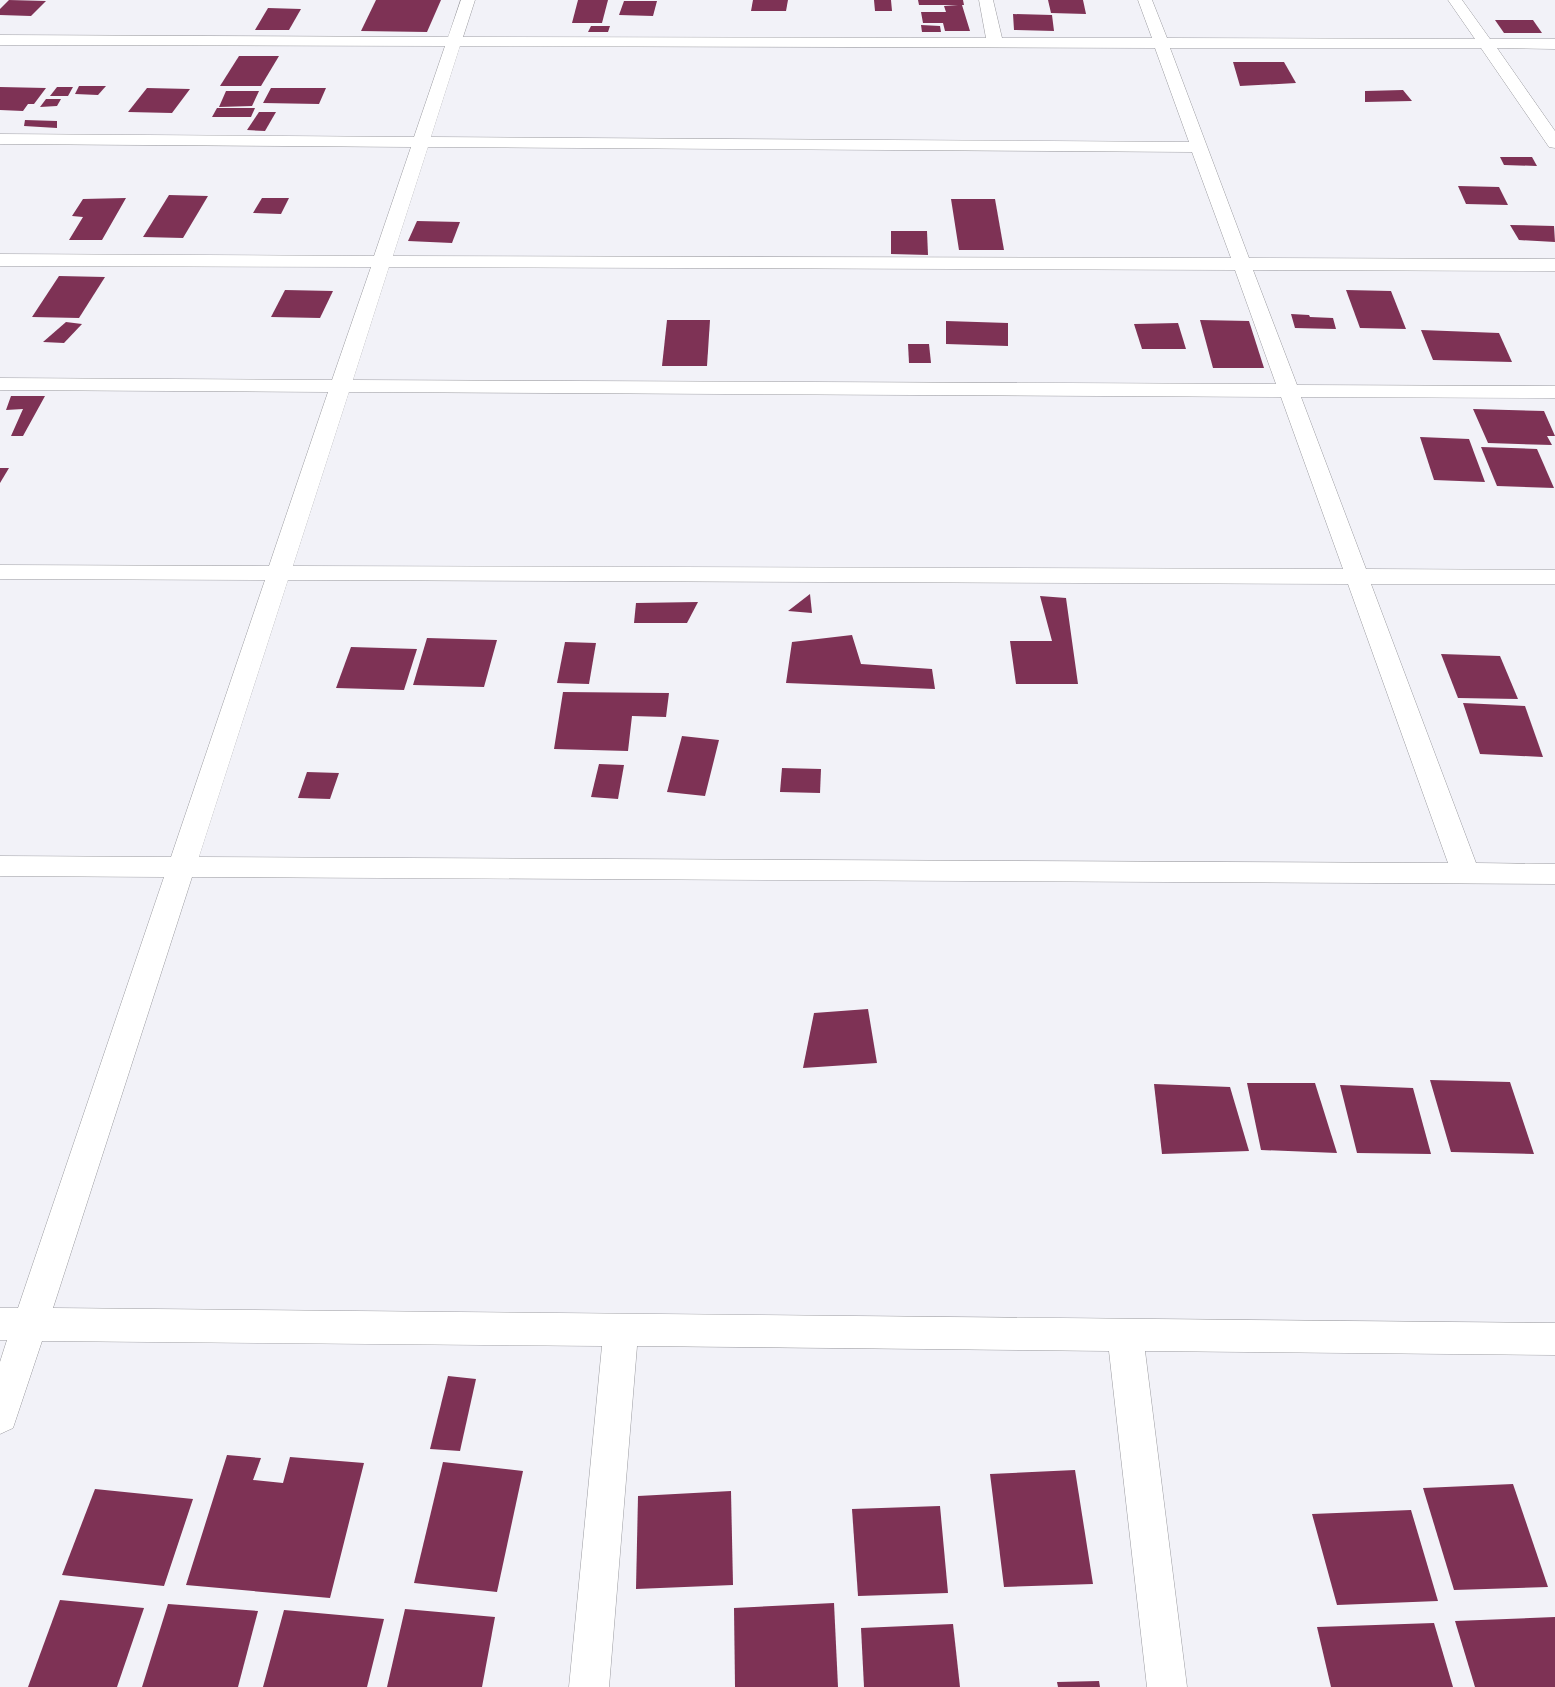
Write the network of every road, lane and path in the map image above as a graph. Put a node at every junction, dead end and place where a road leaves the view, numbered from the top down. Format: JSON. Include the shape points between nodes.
{"nodes":[{"id":1,"x":468,"y":0,"type":"edge"},
{"id":2,"x":986,"y":0,"type":"edge"},
{"id":3,"x":1145,"y":0,"type":"edge"},
{"id":4,"x":1455,"y":0,"type":"edge"},
{"id":5,"x":0,"y":40,"type":"edge"},
{"id":6,"x":454,"y":42,"type":"junction"},
{"id":7,"x":995,"y":43,"type":"junction"},
{"id":8,"x":1162,"y":43,"type":"junction"},
{"id":9,"x":1486,"y":44,"type":"junction"},
{"id":10,"x":1555,"y":44,"type":"edge"},
{"id":11,"x":0,"y":139,"type":"edge"},
{"id":12,"x":421,"y":142,"type":"junction"},
{"id":13,"x":1555,"y":143,"type":"edge"},
{"id":14,"x":1199,"y":146,"type":"junction"},
{"id":15,"x":0,"y":260,"type":"edge"},
{"id":16,"x":382,"y":262,"type":"junction"},
{"id":17,"x":1242,"y":264,"type":"junction"},
{"id":18,"x":1555,"y":265,"type":"edge"},
{"id":19,"x":0,"y":384,"type":"edge"},
{"id":20,"x":340,"y":385,"type":"junction"},
{"id":21,"x":1288,"y":390,"type":"junction"},
{"id":22,"x":1555,"y":392,"type":"edge"},
{"id":23,"x":0,"y":572,"type":"edge"},
{"id":24,"x":278,"y":573,"type":"junction"},
{"id":25,"x":1356,"y":577,"type":"junction"},
{"id":26,"x":1555,"y":577,"type":"edge"},
{"id":27,"x":0,"y":866,"type":"edge"},
{"id":28,"x":181,"y":867,"type":"junction"},
{"id":29,"x":1466,"y":874,"type":"junction"},
{"id":30,"x":1555,"y":874,"type":"edge"},
{"id":31,"x":15,"y":1324,"type":"edge"},
{"id":32,"x":621,"y":1329,"type":"junction"},
{"id":33,"x":1125,"y":1335,"type":"junction"},
{"id":34,"x":1555,"y":1339,"type":"edge"},
{"id":35,"x":0,"y":1416,"type":"edge"},
{"id":36,"x":589,"y":1687,"type":"edge"},
{"id":37,"x":1167,"y":1687,"type":"edge"}],
"edges":[{"from":1,"to":6,"type":"street"},
{"from":2,"to":7,"type":"street"},
{"from":3,"to":8,"type":"street"},
{"from":4,"to":9,"type":"street"},
{"from":5,"to":6,"type":"street"},
{"from":6,"to":7,"type":"street"},
{"from":6,"to":12,"type":"street"},
{"from":7,"to":8,"type":"street"},
{"from":8,"to":9,"type":"street"},
{"from":8,"to":14,"type":"street"},
{"from":9,"to":10,"type":"street"},
{"from":9,"to":13,"type":"street"},
{"from":11,"to":12,"type":"street"},
{"from":12,"to":14,"type":"street"},
{"from":12,"to":16,"type":"street"},
{"from":14,"to":17,"type":"street"},
{"from":15,"to":16,"type":"street"},
{"from":16,"to":17,"type":"street"},
{"from":16,"to":20,"type":"street"},
{"from":17,"to":18,"type":"street"},
{"from":17,"to":21,"type":"street"},
{"from":19,"to":20,"type":"street"},
{"from":20,"to":21,"type":"street"},
{"from":20,"to":24,"type":"street"},
{"from":21,"to":22,"type":"street"},
{"from":21,"to":25,"type":"street"},
{"from":23,"to":24,"type":"street"},
{"from":24,"to":25,"type":"street"},
{"from":24,"to":28,"type":"street"},
{"from":25,"to":26,"type":"street"},
{"from":25,"to":29,"type":"street"},
{"from":27,"to":28,"type":"street"},
{"from":28,"to":29,"type":"street"},
{"from":28,"to":31,"type":"street"},
{"from":29,"to":30,"type":"street"},
{"from":31,"to":32,"type":"street"},
{"from":31,"to":35,"type":"street"},
{"from":32,"to":33,"type":"street"},
{"from":32,"to":36,"type":"street"},
{"from":33,"to":34,"type":"street"},
{"from":33,"to":37,"type":"street"}]}
